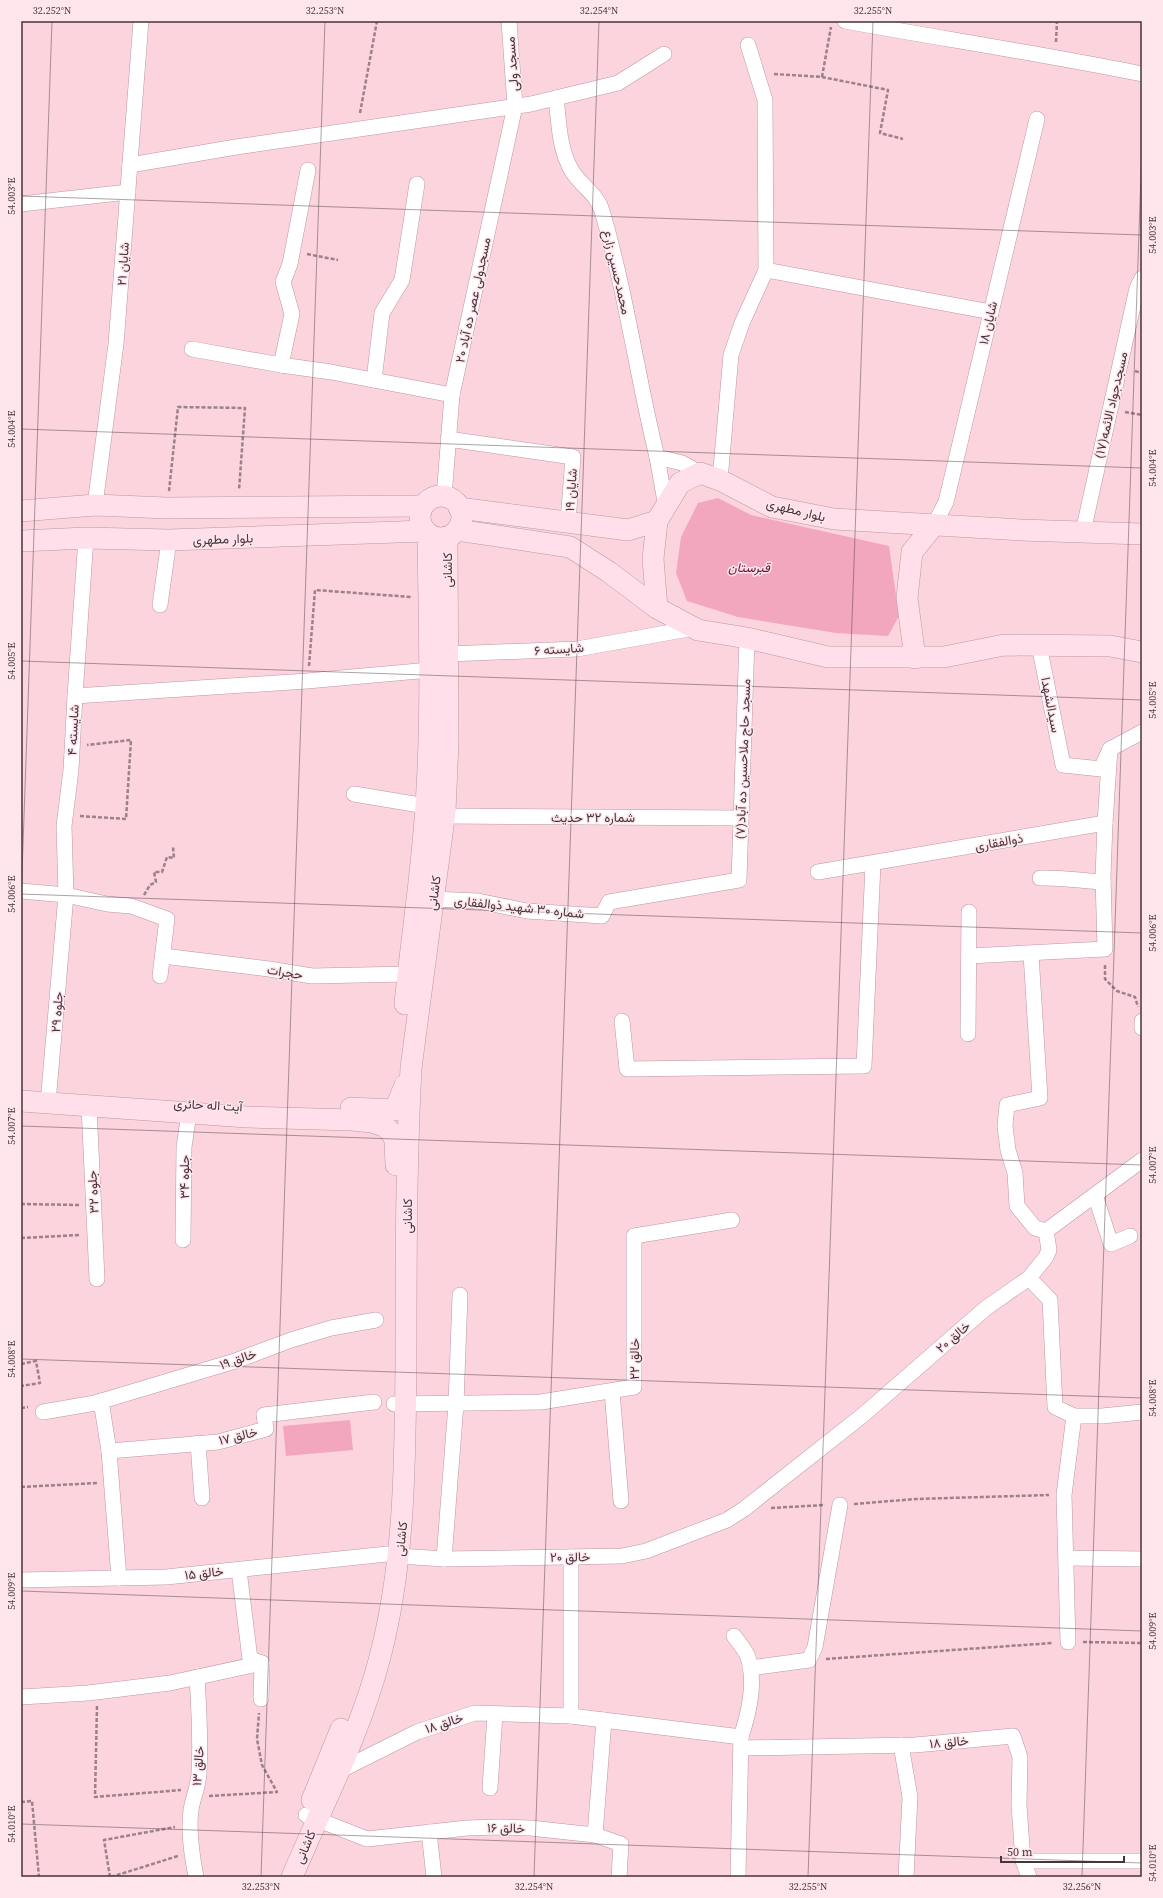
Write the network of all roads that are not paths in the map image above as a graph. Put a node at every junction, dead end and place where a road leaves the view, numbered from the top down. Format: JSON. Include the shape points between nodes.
{"nodes":[{"id":1,"x":141,"y":21,"type":"edge"},
{"id":2,"x":509,"y":21,"type":"edge"},
{"id":3,"x":845,"y":21,"type":"edge"},
{"id":4,"x":748,"y":45,"type":"dead end"},
{"id":5,"x":664,"y":54,"type":"dead end"},
{"id":6,"x":1142,"y":74,"type":"edge"},
{"id":7,"x":556,"y":98,"type":"junction"},
{"id":8,"x":515,"y":106,"type":"junction"},
{"id":9,"x":1037,"y":119,"type":"dead end"},
{"id":10,"x":130,"y":165,"type":"junction"},
{"id":11,"x":308,"y":170,"type":"dead end"},
{"id":12,"x":417,"y":184,"type":"dead end"},
{"id":13,"x":128,"y":192,"type":"junction"},
{"id":14,"x":21,"y":204,"type":"edge"},
{"id":15,"x":766,"y":270,"type":"junction"},
{"id":16,"x":1142,"y":278,"type":"edge"},
{"id":17,"x":991,"y":312,"type":"junction"},
{"id":18,"x":192,"y":349,"type":"dead end"},
{"id":19,"x":281,"y":365,"type":"junction"},
{"id":20,"x":374,"y":380,"type":"junction"},
{"id":21,"x":452,"y":395,"type":"junction"},
{"id":22,"x":448,"y":439,"type":"junction"},
{"id":23,"x":657,"y":457,"type":"junction"},
{"id":24,"x":700,"y":473,"type":"junction"},
{"id":25,"x":720,"y":480,"type":"junction"},
{"id":26,"x":451,"y":502,"type":"junction"},
{"id":27,"x":95,"y":505,"type":"junction"},
{"id":28,"x":423,"y":506,"type":"junction"},
{"id":29,"x":21,"y":511,"type":"edge"},
{"id":30,"x":661,"y":514,"type":"junction"},
{"id":31,"x":568,"y":522,"type":"junction"},
{"id":32,"x":934,"y":525,"type":"junction"},
{"id":33,"x":1083,"y":532,"type":"junction"},
{"id":34,"x":440,"y":533,"type":"junction"},
{"id":35,"x":1142,"y":534,"type":"edge"},
{"id":36,"x":86,"y":538,"type":"junction"},
{"id":37,"x":169,"y":540,"type":"junction"},
{"id":38,"x":21,"y":541,"type":"edge"},
{"id":39,"x":160,"y":605,"type":"dead end"},
{"id":40,"x":657,"y":608,"type":"junction"},
{"id":41,"x":694,"y":628,"type":"junction"},
{"id":42,"x":747,"y":638,"type":"junction"},
{"id":43,"x":1040,"y":645,"type":"junction"},
{"id":44,"x":1142,"y":652,"type":"edge"},
{"id":45,"x":448,"y":654,"type":"junction"},
{"id":46,"x":915,"y":658,"type":"junction"},
{"id":47,"x":430,"y":670,"type":"junction"},
{"id":48,"x":75,"y":696,"type":"junction"},
{"id":49,"x":1142,"y":732,"type":"edge"},
{"id":50,"x":1110,"y":749,"type":"junction"},
{"id":51,"x":354,"y":794,"type":"dead end"},
{"id":52,"x":426,"y":806,"type":"junction"},
{"id":53,"x":444,"y":816,"type":"junction"},
{"id":54,"x":741,"y":818,"type":"junction"},
{"id":55,"x":1106,"y":823,"type":"junction"},
{"id":56,"x":873,"y":864,"type":"junction"},
{"id":57,"x":818,"y":872,"type":"dead end"},
{"id":58,"x":1040,"y":878,"type":"dead end"},
{"id":59,"x":739,"y":880,"type":"joint"},
{"id":60,"x":1103,"y":882,"type":"junction"},
{"id":61,"x":21,"y":891,"type":"edge"},
{"id":62,"x":66,"y":895,"type":"junction"},
{"id":63,"x":433,"y":899,"type":"junction"},
{"id":64,"x":969,"y":912,"type":"dead end"},
{"id":65,"x":63,"y":921,"type":"joint"},
{"id":66,"x":1031,"y":954,"type":"junction"},
{"id":67,"x":163,"y":956,"type":"junction"},
{"id":68,"x":969,"y":956,"type":"junction"},
{"id":69,"x":408,"y":974,"type":"junction"},
{"id":70,"x":160,"y":976,"type":"dead end"},
{"id":71,"x":622,"y":1021,"type":"dead end"},
{"id":72,"x":1142,"y":1021,"type":"edge"},
{"id":73,"x":1142,"y":1028,"type":"edge"},
{"id":74,"x":968,"y":1034,"type":"dead end"},
{"id":75,"x":411,"y":1068,"type":"junction"},
{"id":76,"x":21,"y":1093,"type":"edge"},
{"id":77,"x":49,"y":1099,"type":"junction"},
{"id":78,"x":21,"y":1100,"type":"edge"},
{"id":79,"x":89,"y":1106,"type":"junction"},
{"id":80,"x":396,"y":1110,"type":"junction"},
{"id":81,"x":189,"y":1113,"type":"junction"},
{"id":82,"x":395,"y":1140,"type":"junction"},
{"id":83,"x":1142,"y":1160,"type":"edge"},
{"id":84,"x":407,"y":1165,"type":"junction"},
{"id":85,"x":1095,"y":1194,"type":"junction"},
{"id":86,"x":732,"y":1220,"type":"dead end"},
{"id":87,"x":1046,"y":1231,"type":"junction"},
{"id":88,"x":1130,"y":1236,"type":"dead end"},
{"id":89,"x":183,"y":1240,"type":"dead end"},
{"id":90,"x":1029,"y":1278,"type":"junction"},
{"id":91,"x":97,"y":1279,"type":"dead end"},
{"id":92,"x":460,"y":1295,"type":"dead end"},
{"id":93,"x":376,"y":1320,"type":"dead end"},
{"id":94,"x":612,"y":1391,"type":"junction"},
{"id":95,"x":98,"y":1402,"type":"junction"},
{"id":96,"x":391,"y":1403,"type":"junction"},
{"id":97,"x":456,"y":1404,"type":"junction"},
{"id":98,"x":43,"y":1412,"type":"dead end"},
{"id":99,"x":1142,"y":1412,"type":"edge"},
{"id":100,"x":1074,"y":1416,"type":"junction"},
{"id":101,"x":198,"y":1443,"type":"junction"},
{"id":102,"x":109,"y":1451,"type":"junction"},
{"id":103,"x":202,"y":1498,"type":"dead end"},
{"id":104,"x":621,"y":1501,"type":"dead end"},
{"id":105,"x":840,"y":1505,"type":"road end"},
{"id":106,"x":393,"y":1555,"type":"junction"},
{"id":107,"x":571,"y":1557,"type":"junction"},
{"id":108,"x":1067,"y":1558,"type":"junction"},
{"id":109,"x":444,"y":1559,"type":"junction"},
{"id":110,"x":1142,"y":1560,"type":"edge"},
{"id":111,"x":239,"y":1570,"type":"junction"},
{"id":112,"x":119,"y":1578,"type":"junction"},
{"id":113,"x":21,"y":1580,"type":"edge"},
{"id":114,"x":734,"y":1636,"type":"dead end"},
{"id":115,"x":1068,"y":1642,"type":"road end"},
{"id":116,"x":262,"y":1663,"type":"junction"},
{"id":117,"x":750,"y":1668,"type":"junction"},
{"id":118,"x":197,"y":1677,"type":"junction"},
{"id":119,"x":21,"y":1697,"type":"edge"},
{"id":120,"x":261,"y":1699,"type":"road end"},
{"id":121,"x":495,"y":1714,"type":"junction"},
{"id":122,"x":570,"y":1716,"type":"junction"},
{"id":123,"x":604,"y":1720,"type":"junction"},
{"id":124,"x":741,"y":1743,"type":"junction"},
{"id":125,"x":901,"y":1745,"type":"junction"},
{"id":126,"x":334,"y":1767,"type":"junction"},
{"id":127,"x":490,"y":1788,"type":"dead end"},
{"id":128,"x":311,"y":1817,"type":"junction"},
{"id":129,"x":429,"y":1832,"type":"junction"},
{"id":130,"x":595,"y":1835,"type":"junction"},
{"id":131,"x":1023,"y":1861,"type":"junction"},
{"id":132,"x":1142,"y":1861,"type":"edge"},
{"id":133,"x":196,"y":1877,"type":"edge"},
{"id":134,"x":278,"y":1877,"type":"edge"},
{"id":135,"x":292,"y":1877,"type":"edge"},
{"id":136,"x":434,"y":1877,"type":"edge"},
{"id":137,"x":619,"y":1877,"type":"edge"},
{"id":138,"x":738,"y":1877,"type":"edge"},
{"id":139,"x":906,"y":1877,"type":"edge"},
{"id":140,"x":1029,"y":1877,"type":"edge"}],
"edges":[{"from":1,"to":10,"type":"street","name":"شایان ۲۱"},
{"from":2,"to":8,"type":"street","name":"مسجد ولی"},
{"from":3,"to":6,"type":"street","via":[[1055,56]]},
{"from":4,"to":15,"type":"street","via":[[765,100]]},
{"from":5,"to":7,"type":"street","via":[[618,83]]},
{"from":7,"to":8,"type":"street"},
{"from":7,"to":23,"type":"street","name":"محمدحسین زارع","via":[[564,157],[572,172],[599,201],[609,234]]},
{"from":8,"to":10,"type":"street"},
{"from":8,"to":21,"type":"street","name":"مسجدولی عصر ده آباد ۲۰"},
{"from":9,"to":17,"type":"street","name":"شایان ۱۸"},
{"from":10,"to":13,"type":"street","name":"شایان ۲۱"},
{"from":11,"to":19,"type":"street","via":[[290,264],[283,282],[292,314]]},
{"from":12,"to":20,"type":"street","via":[[402,280],[382,313]]},
{"from":13,"to":14,"type":"street"},
{"from":13,"to":27,"type":"street","name":"شایان ۲۱","via":[[116,344]]},
{"from":15,"to":17,"type":"street"},
{"from":15,"to":25,"type":"street","via":[[730,355]]},
{"from":16,"to":33,"type":"street","name":"مسجدجواد الائمه(۱۷)","via":[[1137,288]]},
{"from":17,"to":32,"type":"street","name":"شایان ۱۸","via":[[946,502]]},
{"from":18,"to":19,"type":"street"},
{"from":19,"to":20,"type":"street"},
{"from":20,"to":21,"type":"street"},
{"from":21,"to":22,"type":"street","name":"مسجدولی عصر ده آباد ۲۰"},
{"from":22,"to":26,"type":"street","name":"مسجدولی عصر ده آباد ۲۰"},
{"from":22,"to":31,"type":"street","name":"شایان ۱۹","via":[[573,457]]},
{"from":23,"to":24,"type":"street","via":[[682,462]]},
{"from":23,"to":30,"type":"street","name":"محمدحسین زارع"},
{"from":24,"to":25,"type":"street","name":"بلوار مطهری"},
{"from":24,"to":30,"type":"street","via":[[680,483]]},
{"from":25,"to":32,"type":"street","name":"بلوار مطهری","via":[[772,507],[834,519]]},
{"from":26,"to":28,"type":"street","via":[[432,498]]},
{"from":26,"to":31,"type":"street"},
{"from":26,"to":34,"type":"street","via":[[461,519]]},
{"from":27,"to":28,"type":"street","via":[[167,508]]},
{"from":27,"to":29,"type":"street"},
{"from":28,"to":34,"type":"street","via":[[421,525]]},
{"from":30,"to":31,"type":"street","via":[[628,530]]},
{"from":30,"to":40,"type":"street","via":[[653,559]]},
{"from":32,"to":33,"type":"street","name":"بلوار مطهری"},
{"from":32,"to":46,"type":"street","via":[[912,552],[907,598]]},
{"from":33,"to":35,"type":"street","name":"بلوار مطهری"},
{"from":34,"to":37,"type":"street","name":"بلوار مطهری"},
{"from":34,"to":40,"type":"street","name":"بلوار مطهری","via":[[570,547]]},
{"from":34,"to":45,"type":"street","name":"کاشانی"},
{"from":34,"to":47,"type":"street","name":"کاشانی","via":[[429,598]]},
{"from":36,"to":37,"type":"street","name":"بلوار مطهری"},
{"from":36,"to":38,"type":"street","name":"بلوار مطهری"},
{"from":36,"to":48,"type":"street","name":"شایسته ۴"},
{"from":37,"to":39,"type":"street"},
{"from":40,"to":41,"type":"street","name":"بلوار مطهری"},
{"from":41,"to":42,"type":"street","name":"بلوار مطهری"},
{"from":41,"to":45,"type":"street","name":"شایسته ۶","via":[[577,649]]},
{"from":42,"to":46,"type":"street","name":"بلوار مطهری","via":[[828,657]]},
{"from":42,"to":54,"type":"street","name":"مسجد حاج ملاحسین ده آباد(۷)"},
{"from":43,"to":44,"type":"street","name":"بلوار مطهری","via":[[1110,646]]},
{"from":43,"to":46,"type":"street","name":"بلوار مطهری","via":[[1004,645],[944,658]]},
{"from":43,"to":50,"type":"street","name":"سیدالشهدا","via":[[1064,765],[1101,769]]},
{"from":45,"to":47,"type":"street"},
{"from":45,"to":53,"type":"street","name":"کاشانی","via":[[448,743]]},
{"from":47,"to":48,"type":"street"},
{"from":47,"to":52,"type":"street","name":"کاشانی"},
{"from":48,"to":62,"type":"street","name":"شایسته ۴","via":[[64,826]]},
{"from":49,"to":50,"type":"street"},
{"from":50,"to":55,"type":"street"},
{"from":51,"to":52,"type":"street"},
{"from":52,"to":69,"type":"street","name":"کاشانی"},
{"from":53,"to":54,"type":"street","name":"شماره ۳۲ حدیث"},
{"from":53,"to":63,"type":"street","name":"کاشانی"},
{"from":54,"to":59,"type":"street","name":"مسجد حاج ملاحسین ده آباد(۷)"},
{"from":55,"to":56,"type":"street","name":"ذوالفقاری"},
{"from":55,"to":60,"type":"street"},
{"from":56,"to":57,"type":"street","name":"ذوالفقاری"},
{"from":56,"to":71,"type":"street","via":[[864,1066],[626,1069]]},
{"from":58,"to":60,"type":"street","via":[[1060,877]]},
{"from":59,"to":63,"type":"street","name":"شماره ۳۰ شهید ذوالفقاری","via":[[609,902],[602,916],[527,910],[478,901]]},
{"from":60,"to":66,"type":"street","via":[[1105,949]]},
{"from":61,"to":62,"type":"street"},
{"from":62,"to":65,"type":"street","name":"شایسته ۴"},
{"from":62,"to":67,"type":"street","via":[[139,909],[166,919]]},
{"from":63,"to":75,"type":"street","name":"کاشانی"},
{"from":64,"to":68,"type":"street"},
{"from":65,"to":77,"type":"street","name":"جلوه ۲۹"},
{"from":66,"to":68,"type":"street"},
{"from":66,"to":87,"type":"street","via":[[1040,1098],[1007,1105],[1005,1126],[1008,1150],[1015,1173],[1017,1206],[1035,1228]]},
{"from":67,"to":69,"type":"street","name":"حجرات","via":[[312,976]]},
{"from":67,"to":70,"type":"street"},
{"from":68,"to":74,"type":"street"},
{"from":69,"to":80,"type":"street","name":"کاشانی"},
{"from":72,"to":73,"type":"street"},
{"from":75,"to":80,"type":"street"},
{"from":75,"to":84,"type":"street","name":"کاشانی"},
{"from":76,"to":77,"type":"street","name":"آیت اله حائری"},
{"from":77,"to":78,"type":"street","name":"آیت اله حائری"},
{"from":77,"to":79,"type":"street","name":"آیت اله حائری"},
{"from":77,"to":80,"type":"street","name":"آیت اله حائری"},
{"from":79,"to":81,"type":"street","name":"آیت اله حائری"},
{"from":79,"to":91,"type":"street","name":"جلوه ۳۲"},
{"from":80,"to":82,"type":"street","name":"کاشانی"},
{"from":81,"to":82,"type":"street","name":"آیت اله حائری","via":[[372,1122],[384,1126]]},
{"from":81,"to":89,"type":"street","name":"جلوه ۳۴","via":[[184,1147]]},
{"from":82,"to":84,"type":"street"},
{"from":82,"to":96,"type":"street","name":"کاشانی","via":[[397,1218]]},
{"from":83,"to":85,"type":"street"},
{"from":84,"to":96,"type":"street","name":"کاشانی"},
{"from":85,"to":87,"type":"street"},
{"from":85,"to":88,"type":"street","via":[[1111,1244]]},
{"from":86,"to":94,"type":"street","name":"خالق ۲۲","via":[[634,1236],[634,1387]]},
{"from":87,"to":90,"type":"street","name":"خالق ۲۰","via":[[1049,1250],[1046,1258]]},
{"from":90,"to":100,"type":"street","via":[[1050,1300],[1055,1407]]},
{"from":90,"to":107,"type":"street","name":"خالق ۲۰","via":[[986,1308],[863,1416],[727,1520],[646,1551],[622,1556]]},
{"from":92,"to":97,"type":"street"},
{"from":93,"to":95,"type":"street","name":"خالق ۱۹","via":[[331,1328],[291,1340],[235,1362]]},
{"from":94,"to":97,"type":"street","name":"خالق ۲۲","via":[[541,1402]]},
{"from":94,"to":104,"type":"street"},
{"from":95,"to":98,"type":"street","name":"خالق ۱۹"},
{"from":95,"to":102,"type":"street"},
{"from":96,"to":97,"type":"street","name":"خالق ۲۲"},
{"from":96,"to":101,"type":"street","name":"خالق ۱۷","via":[[264,1415],[266,1429],[218,1442]]},
{"from":96,"to":106,"type":"street","name":"کاشانی","via":[[403,1523]]},
{"from":97,"to":109,"type":"street"},
{"from":99,"to":100,"type":"street"},
{"from":100,"to":108,"type":"street","via":[[1064,1495]]},
{"from":101,"to":102,"type":"street","name":"خالق ۱۷"},
{"from":101,"to":103,"type":"street"},
{"from":102,"to":112,"type":"street"},
{"from":105,"to":117,"type":"street","via":[[815,1647],[810,1660]]},
{"from":106,"to":109,"type":"street","name":"خالق ۲۰"},
{"from":106,"to":111,"type":"street","name":"خالق ۱۵"},
{"from":106,"to":126,"type":"street","name":"کاشانی","via":[[380,1657]]},
{"from":107,"to":109,"type":"street","name":"خالق ۲۰"},
{"from":107,"to":122,"type":"street"},
{"from":108,"to":110,"type":"street"},
{"from":108,"to":115,"type":"street"},
{"from":111,"to":112,"type":"street","name":"خالق ۱۵","via":[[166,1577]]},
{"from":111,"to":116,"type":"street","via":[[250,1659]]},
{"from":112,"to":113,"type":"street","name":"خالق ۱۵"},
{"from":114,"to":117,"type":"street","via":[[748,1656]]},
{"from":116,"to":118,"type":"street"},
{"from":116,"to":120,"type":"street"},
{"from":117,"to":124,"type":"street","via":[[753,1684]]},
{"from":118,"to":119,"type":"street","via":[[97,1692]]},
{"from":118,"to":133,"type":"street","name":"خالق ۱۳","via":[[200,1723],[196,1793],[191,1811],[191,1852]]},
{"from":121,"to":122,"type":"street","name":"خالق ۱۸"},
{"from":121,"to":126,"type":"street","name":"خالق ۱۸","via":[[475,1713],[417,1732]]},
{"from":121,"to":127,"type":"street"},
{"from":122,"to":123,"type":"street","name":"خالق ۱۸"},
{"from":123,"to":124,"type":"street","name":"خالق ۱۸"},
{"from":123,"to":130,"type":"street"},
{"from":124,"to":125,"type":"street","name":"خالق ۱۸"},
{"from":124,"to":138,"type":"street"},
{"from":125,"to":131,"type":"street","name":"خالق ۱۸","via":[[1013,1736],[1020,1758],[1019,1805]]},
{"from":125,"to":139,"type":"street","via":[[910,1797]]},
{"from":126,"to":128,"type":"street","name":"کاشانی"},
{"from":128,"to":129,"type":"street","name":"خالق ۱۶","via":[[367,1839]]},
{"from":128,"to":134,"type":"street","name":"کاشانی"},
{"from":128,"to":135,"type":"street","name":"کاشانی"},
{"from":129,"to":130,"type":"street","name":"خالق ۱۶","via":[[498,1827]]},
{"from":129,"to":136,"type":"street"},
{"from":130,"to":137,"type":"street","name":"خالق ۱۶","via":[[621,1844]]},
{"from":131,"to":132,"type":"street"},
{"from":131,"to":140,"type":"street","name":"خالق ۱۸"}]}
